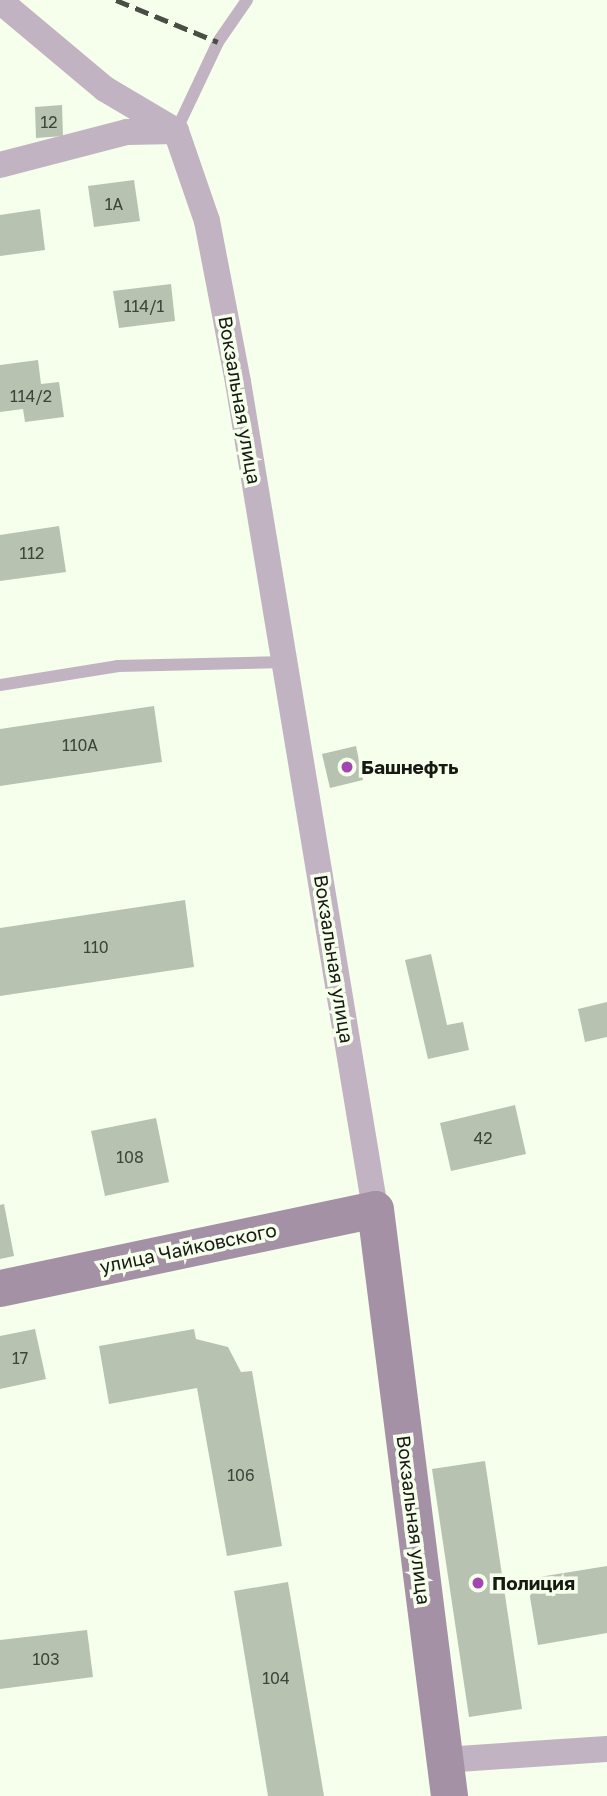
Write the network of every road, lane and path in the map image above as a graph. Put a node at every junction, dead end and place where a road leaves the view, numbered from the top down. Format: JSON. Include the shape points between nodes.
{"nodes":[{"id":1,"x":247,"y":0,"type":"edge"},
{"id":2,"x":0,"y":1,"type":"edge"},
{"id":3,"x":176,"y":131,"type":"junction"},
{"id":4,"x":0,"y":165,"type":"edge"},
{"id":5,"x":286,"y":662,"type":"junction"},
{"id":6,"x":0,"y":685,"type":"edge"},
{"id":7,"x":375,"y":1209,"type":"junction"},
{"id":8,"x":0,"y":1287,"type":"edge"},
{"id":9,"x":607,"y":1749,"type":"edge"},
{"id":10,"x":444,"y":1760,"type":"junction"},
{"id":11,"x":449,"y":1796,"type":"edge"}],
"edges":[{"from":1,"to":3,"type":"lane","via":[[218,42]]},
{"from":2,"to":3,"type":"street","via":[[105,89]]},
{"from":3,"to":4,"type":"street","via":[[127,132]]},
{"from":3,"to":5,"type":"street","name":"Вокзальная улица","via":[[208,221]]},
{"from":5,"to":6,"type":"lane","via":[[118,666]]},
{"from":5,"to":7,"type":"street","name":"Вокзальная улица"},
{"from":7,"to":8,"type":"street","name":"улица Чайковского"},
{"from":7,"to":10,"type":"street","name":"Вокзальная улица"},
{"from":9,"to":10,"type":"street"},
{"from":10,"to":11,"type":"street","name":"Вокзальная улица"}]}
